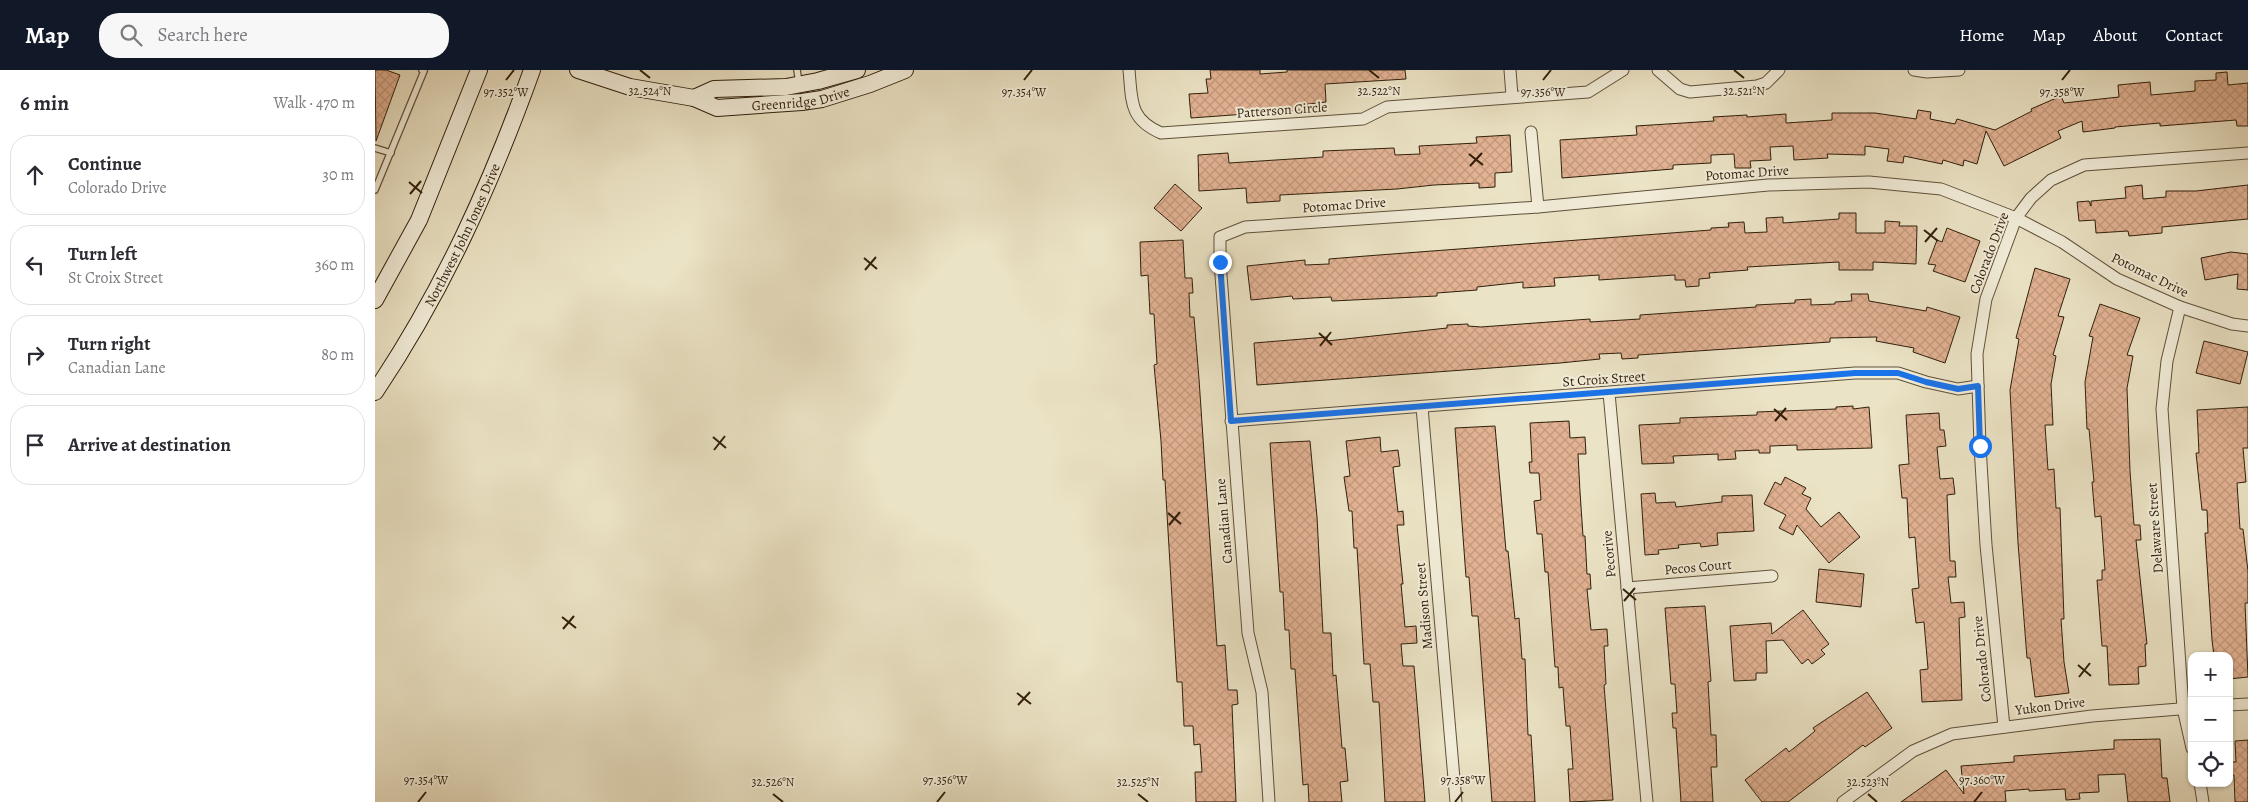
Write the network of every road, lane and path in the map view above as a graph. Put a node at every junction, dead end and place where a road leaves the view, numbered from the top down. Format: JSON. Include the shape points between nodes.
{"nodes":[{"id":1,"x":421,"y":70,"type":"edge"},
{"id":2,"x":479,"y":70,"type":"edge"},
{"id":3,"x":532,"y":70,"type":"edge"},
{"id":4,"x":578,"y":70,"type":"edge"},
{"id":5,"x":857,"y":70,"type":"edge"},
{"id":6,"x":905,"y":70,"type":"edge"},
{"id":7,"x":1129,"y":70,"type":"edge"},
{"id":8,"x":1510,"y":70,"type":"edge"},
{"id":9,"x":1623,"y":70,"type":"edge"},
{"id":10,"x":1658,"y":70,"type":"edge"},
{"id":11,"x":1779,"y":70,"type":"edge"},
{"id":12,"x":1914,"y":70,"type":"edge"},
{"id":13,"x":1959,"y":70,"type":"edge"},
{"id":14,"x":798,"y":77,"type":"edge"},
{"id":15,"x":1512,"y":96,"type":"junction"},
{"id":16,"x":694,"y":98,"type":"junction"},
{"id":17,"x":802,"y":102,"type":"junction"},
{"id":18,"x":1531,"y":132,"type":"dead end"},
{"id":19,"x":375,"y":148,"type":"edge"},
{"id":20,"x":391,"y":153,"type":"junction"},
{"id":21,"x":2248,"y":153,"type":"edge"},
{"id":22,"x":378,"y":178,"type":"edge"},
{"id":23,"x":375,"y":190,"type":"edge"},
{"id":24,"x":1538,"y":207,"type":"junction"},
{"id":25,"x":2016,"y":218,"type":"junction"},
{"id":26,"x":1220,"y":237,"type":"joint"},
{"id":27,"x":375,"y":300,"type":"edge"},
{"id":28,"x":2180,"y":307,"type":"junction"},
{"id":29,"x":2248,"y":326,"type":"edge"},
{"id":30,"x":1978,"y":386,"type":"junction"},
{"id":31,"x":375,"y":392,"type":"edge"},
{"id":32,"x":1609,"y":393,"type":"junction"},
{"id":33,"x":1422,"y":407,"type":"junction"},
{"id":34,"x":1231,"y":421,"type":"junction"},
{"id":35,"x":1772,"y":576,"type":"dead end"},
{"id":36,"x":1627,"y":588,"type":"junction"},
{"id":37,"x":2248,"y":704,"type":"edge"},
{"id":38,"x":2233,"y":705,"type":"edge"},
{"id":39,"x":2187,"y":708,"type":"edge"},
{"id":40,"x":2004,"y":727,"type":"junction"},
{"id":41,"x":2191,"y":742,"type":"edge"},
{"id":42,"x":2201,"y":787,"type":"edge"},
{"id":43,"x":1269,"y":802,"type":"edge"},
{"id":44,"x":1456,"y":802,"type":"edge"},
{"id":45,"x":1647,"y":802,"type":"edge"},
{"id":46,"x":1843,"y":802,"type":"edge"},
{"id":47,"x":2203,"y":802,"type":"edge"}],
"edges":[{"from":1,"to":20,"type":"lane","via":[[424,71]]},
{"from":2,"to":27,"type":"main road","via":[[419,220]]},
{"from":3,"to":31,"type":"main road","name":"Northwest John Jones Drive","via":[[505,145],[459,249],[401,353]]},
{"from":4,"to":16,"type":"main road","name":"Greenridge Drive","via":[[630,87]]},
{"from":5,"to":14,"type":"main road","name":"Greenridge Drive"},
{"from":6,"to":17,"type":"main road","name":"Greenridge Drive","via":[[853,89]]},
{"from":7,"to":15,"type":"street","name":"Patterson Circle","via":[[1132,107],[1147,127],[1161,133],[1363,119],[1387,107]]},
{"from":8,"to":15,"type":"street"},
{"from":9,"to":15,"type":"street","name":"Patterson Circle","via":[[1589,92]]},
{"from":10,"to":11,"type":"street","via":[[1679,89],[1690,92],[1757,86],[1766,83]]},
{"from":12,"to":13,"type":"street"},
{"from":14,"to":16,"type":"main road","name":"Greenridge Drive","via":[[786,87],[714,89]]},
{"from":14,"to":17,"type":"lane"},
{"from":16,"to":17,"type":"main road","name":"Greenridge Drive","via":[[717,108]]},
{"from":18,"to":24,"type":"street"},
{"from":19,"to":20,"type":"lane"},
{"from":20,"to":22,"type":"lane"},
{"from":21,"to":25,"type":"street","name":"Colorado Drive","via":[[2084,165],[2051,180],[2031,198]]},
{"from":22,"to":23,"type":"lane"},
{"from":24,"to":25,"type":"street","name":"Potomac Drive","via":[[1768,185],[1869,182],[1941,189]]},
{"from":24,"to":26,"type":"street","name":"Potomac Drive","via":[[1245,227]]},
{"from":25,"to":28,"type":"street","name":"Potomac Drive","via":[[2062,242],[2117,279]]},
{"from":25,"to":30,"type":"street","name":"Colorado Drive","via":[[1986,299],[1977,354]]},
{"from":26,"to":34,"type":"street","name":"Canadian Lane"},
{"from":28,"to":29,"type":"street","name":"Potomac Drive"},
{"from":28,"to":39,"type":"street","name":"Delaware Street","via":[[2167,361],[2162,409]]},
{"from":30,"to":32,"type":"street","name":"St Croix Street","via":[[1958,389],[1898,373],[1855,373]]},
{"from":30,"to":40,"type":"street","name":"Colorado Drive","via":[[1986,545]]},
{"from":32,"to":33,"type":"street","name":"St Croix Street"},
{"from":32,"to":36,"type":"street","name":"Pecorive"},
{"from":33,"to":34,"type":"street","name":"St Croix Street"},
{"from":33,"to":44,"type":"street","name":"Madison Street"},
{"from":34,"to":43,"type":"street","name":"Canadian Lane","via":[[1248,633],[1262,692]]},
{"from":35,"to":36,"type":"street","name":"Pecos Court"},
{"from":36,"to":45,"type":"street","name":"Pecorive"},
{"from":37,"to":38,"type":"street"},
{"from":39,"to":40,"type":"street","name":"Yukon Drive"},
{"from":39,"to":41,"type":"street","name":"Delaware Street"},
{"from":40,"to":46,"type":"street","name":"Yukon Drive","via":[[1952,734],[1913,751]]},
{"from":42,"to":47,"type":"street"}]}
